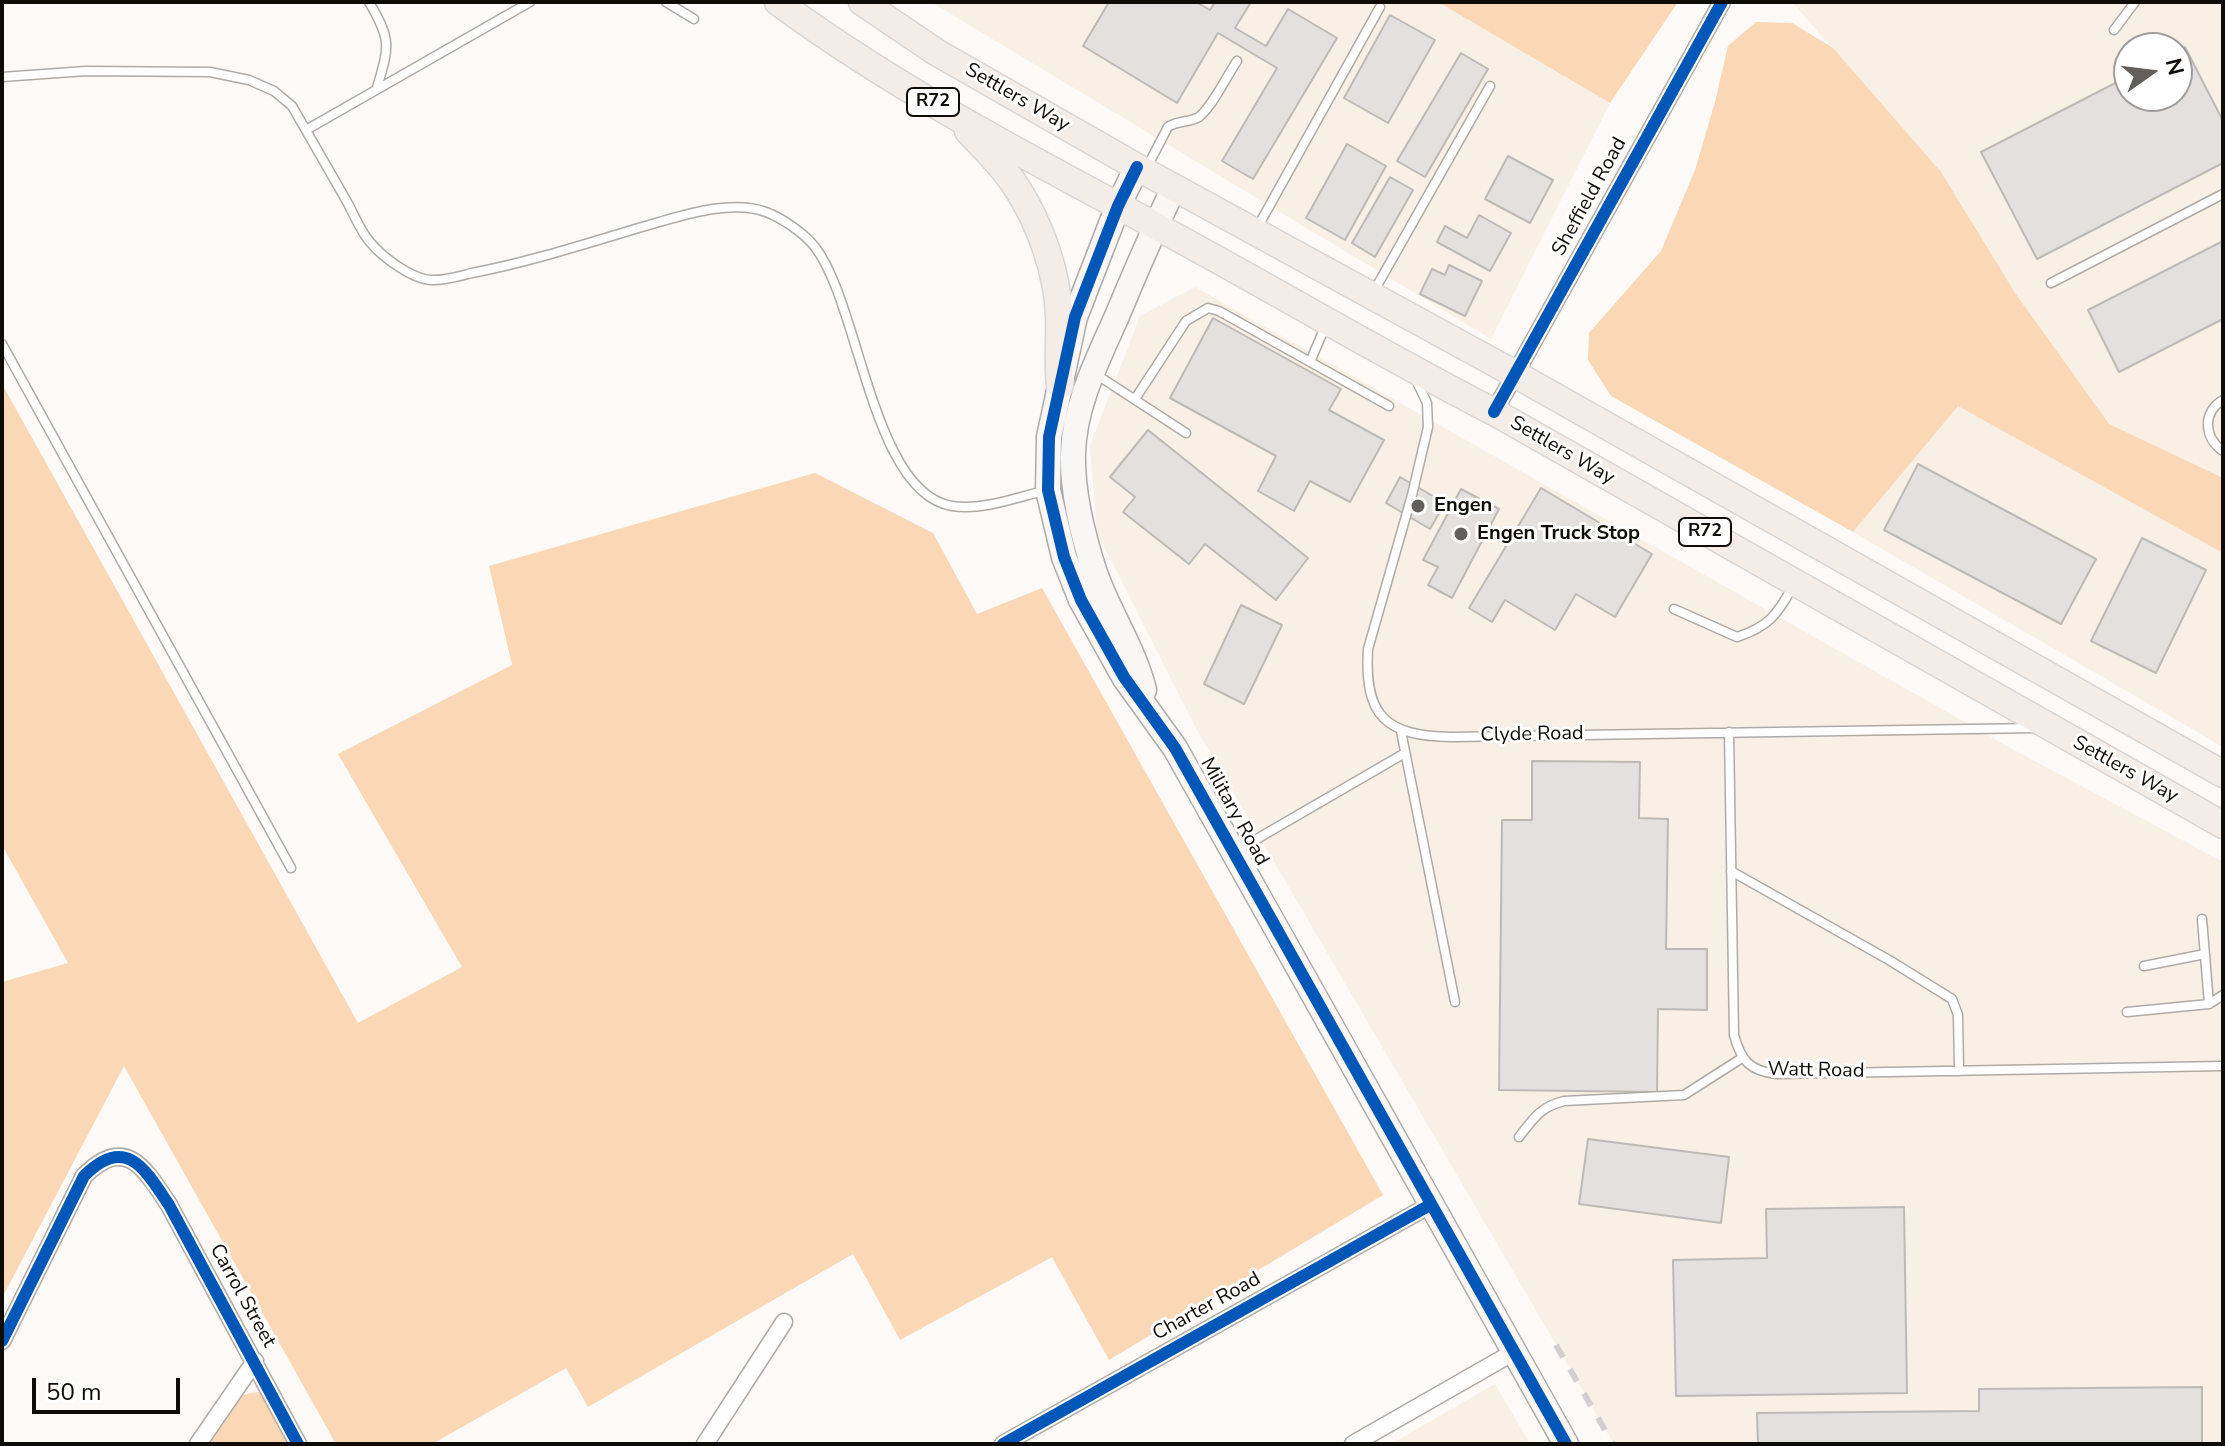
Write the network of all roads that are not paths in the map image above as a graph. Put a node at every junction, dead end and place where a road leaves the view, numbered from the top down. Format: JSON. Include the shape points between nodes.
{"nodes":[{"id":1,"x":369,"y":2,"type":"edge"},
{"id":2,"x":530,"y":2,"type":"edge"},
{"id":3,"x":666,"y":2,"type":"edge"},
{"id":4,"x":778,"y":2,"type":"edge"},
{"id":5,"x":862,"y":2,"type":"edge"},
{"id":6,"x":1722,"y":2,"type":"edge"},
{"id":7,"x":2135,"y":2,"type":"edge"},
{"id":8,"x":1380,"y":7,"type":"dead end"},
{"id":9,"x":694,"y":19,"type":"dead end"},
{"id":10,"x":2114,"y":30,"type":"dead end"},
{"id":11,"x":1237,"y":61,"type":"dead end"},
{"id":12,"x":2,"y":77,"type":"edge"},
{"id":13,"x":1490,"y":86,"type":"dead end"},
{"id":14,"x":377,"y":89,"type":"junction"},
{"id":15,"x":952,"y":113,"type":"junction"},
{"id":16,"x":306,"y":130,"type":"junction"},
{"id":17,"x":1140,"y":169,"type":"junction"},
{"id":18,"x":1174,"y":188,"type":"junction"},
{"id":19,"x":2223,"y":194,"type":"edge"},
{"id":20,"x":1118,"y":206,"type":"junction"},
{"id":21,"x":1155,"y":226,"type":"junction"},
{"id":22,"x":1255,"y":232,"type":"junction"},
{"id":23,"x":2051,"y":283,"type":"dead end"},
{"id":24,"x":1371,"y":296,"type":"junction"},
{"id":25,"x":1327,"y":322,"type":"junction"},
{"id":26,"x":2,"y":344,"type":"edge"},
{"id":27,"x":1310,"y":362,"type":"junction"},
{"id":28,"x":1412,"y":370,"type":"junction"},
{"id":29,"x":1093,"y":372,"type":"junction"},
{"id":30,"x":1515,"y":374,"type":"junction"},
{"id":31,"x":1060,"y":385,"type":"junction"},
{"id":32,"x":1135,"y":399,"type":"junction"},
{"id":33,"x":2223,"y":400,"type":"edge"},
{"id":34,"x":1389,"y":406,"type":"dead end"},
{"id":35,"x":1494,"y":412,"type":"junction"},
{"id":36,"x":1186,"y":433,"type":"dead end"},
{"id":37,"x":2223,"y":451,"type":"edge"},
{"id":38,"x":1075,"y":482,"type":"junction"},
{"id":39,"x":1048,"y":490,"type":"junction"},
{"id":40,"x":1795,"y":583,"type":"junction"},
{"id":41,"x":1674,"y":609,"type":"dead end"},
{"id":42,"x":1149,"y":708,"type":"junction"},
{"id":43,"x":2049,"y":727,"type":"junction"},
{"id":44,"x":1401,"y":731,"type":"junction"},
{"id":45,"x":1729,"y":732,"type":"junction"},
{"id":46,"x":1405,"y":753,"type":"junction"},
{"id":47,"x":2223,"y":774,"type":"edge"},
{"id":48,"x":2223,"y":825,"type":"edge"},
{"id":49,"x":1233,"y":853,"type":"junction"},
{"id":50,"x":291,"y":868,"type":"dead end"},
{"id":51,"x":1731,"y":871,"type":"junction"},
{"id":52,"x":2202,"y":919,"type":"dead end"},
{"id":53,"x":2205,"y":954,"type":"junction"},
{"id":54,"x":2144,"y":966,"type":"dead end"},
{"id":55,"x":2223,"y":995,"type":"edge"},
{"id":56,"x":1455,"y":1002,"type":"dead end"},
{"id":57,"x":2209,"y":1004,"type":"junction"},
{"id":58,"x":2127,"y":1012,"type":"dead end"},
{"id":59,"x":1742,"y":1058,"type":"junction"},
{"id":60,"x":2223,"y":1066,"type":"edge"},
{"id":61,"x":1959,"y":1071,"type":"junction"},
{"id":62,"x":1519,"y":1137,"type":"dead end"},
{"id":63,"x":1430,"y":1205,"type":"junction"},
{"id":64,"x":784,"y":1322,"type":"dead end"},
{"id":65,"x":2,"y":1341,"type":"edge"},
{"id":66,"x":1514,"y":1352,"type":"junction"},
{"id":67,"x":255,"y":1361,"type":"junction"},
{"id":68,"x":198,"y":1444,"type":"edge"},
{"id":69,"x":298,"y":1444,"type":"edge"},
{"id":70,"x":705,"y":1444,"type":"edge"},
{"id":71,"x":1003,"y":1444,"type":"edge"},
{"id":72,"x":1353,"y":1444,"type":"edge"},
{"id":73,"x":1566,"y":1444,"type":"edge"}],
"edges":[{"from":1,"to":14,"type":"lane","via":[[387,37]]},
{"from":2,"to":14,"type":"lane"},
{"from":3,"to":9,"type":"lane"},
{"from":4,"to":15,"type":"main road","name":"Settlers Way","number":"R72","via":[[843,49]]},
{"from":5,"to":17,"type":"main road","name":"Settlers Way","number":"R72","via":[[936,52]]},
{"from":6,"to":30,"type":"street","name":"Sheffield Road"},
{"from":7,"to":10,"type":"lane"},
{"from":8,"to":22,"type":"lane"},
{"from":11,"to":17,"type":"lane","via":[[1203,114],[1172,123]]},
{"from":12,"to":16,"type":"lane","via":[[210,72],[274,91],[292,106]]},
{"from":13,"to":24,"type":"lane"},
{"from":14,"to":16,"type":"lane"},
{"from":15,"to":20,"type":"main road","name":"Settlers Way","number":"R72"},
{"from":15,"to":31,"type":"main road","via":[[1016,186],[1037,226],[1060,315]]},
{"from":16,"to":39,"type":"lane","via":[[370,243],[403,269],[433,281],[679,216],[744,206],[768,213],[814,246],[827,269],[884,430],[905,475],[920,491],[951,506],[969,506]]},
{"from":17,"to":18,"type":"main road","name":"Settlers Way","number":"R72"},
{"from":17,"to":20,"type":"street","name":"Military Road"},
{"from":18,"to":21,"type":"street","name":"Military Road"},
{"from":18,"to":22,"type":"main road","name":"Settlers Way","number":"R72"},
{"from":19,"to":23,"type":"lane"},
{"from":20,"to":21,"type":"main road","name":"Settlers Way","number":"R72"},
{"from":20,"to":31,"type":"street","name":"Military Road","via":[[1075,317]]},
{"from":21,"to":25,"type":"main road","name":"Settlers Way","number":"R72"},
{"from":21,"to":29,"type":"street","name":"Military Road"},
{"from":22,"to":24,"type":"main road","name":"Settlers Way","number":"R72"},
{"from":24,"to":30,"type":"main road","name":"Settlers Way","number":"R72"},
{"from":25,"to":27,"type":"lane"},
{"from":25,"to":28,"type":"main road","name":"Settlers Way","number":"R72"},
{"from":26,"to":50,"type":"lane"},
{"from":27,"to":32,"type":"lane","via":[[1208,308],[1186,321]]},
{"from":27,"to":34,"type":"lane"},
{"from":28,"to":35,"type":"main road","name":"Settlers Way","number":"R72"},
{"from":28,"to":44,"type":"lane","via":[[1427,403],[1428,427],[1368,649],[1367,671],[1372,699]]},
{"from":29,"to":32,"type":"lane"},
{"from":29,"to":38,"type":"street","name":"Military Road","via":[[1076,422]]},
{"from":30,"to":35,"type":"street","name":"Sheffield Road"},
{"from":30,"to":47,"type":"main road","name":"Settlers Way","number":"R72"},
{"from":31,"to":39,"type":"street","name":"Military Road","via":[[1049,437]]},
{"from":32,"to":36,"type":"lane"},
{"from":33,"to":37,"type":"lane","via":[[2208,417],[2208,430]]},
{"from":35,"to":40,"type":"main road","name":"Settlers Way","number":"R72"},
{"from":38,"to":39,"type":"lane"},
{"from":38,"to":42,"type":"street","name":"Military Road","via":[[1096,574]]},
{"from":39,"to":42,"type":"street","name":"Military Road","via":[[1081,600],[1124,677]]},
{"from":40,"to":41,"type":"lane","via":[[1778,613],[1756,631],[1737,637]]},
{"from":40,"to":43,"type":"main road","name":"Settlers Way","number":"R72"},
{"from":42,"to":49,"type":"street","name":"Military Road"},
{"from":43,"to":45,"type":"lane","name":"Clyde Road"},
{"from":43,"to":48,"type":"main road","name":"Settlers Way","number":"R72"},
{"from":44,"to":45,"type":"lane","name":"Clyde Road","via":[[1452,737]]},
{"from":44,"to":46,"type":"lane"},
{"from":45,"to":51,"type":"lane","name":"Watt Road"},
{"from":46,"to":49,"type":"lane"},
{"from":46,"to":56,"type":"lane"},
{"from":49,"to":63,"type":"street","name":"Military Road"},
{"from":51,"to":59,"type":"lane","name":"Watt Road","via":[[1734,1035]]},
{"from":51,"to":61,"type":"lane","via":[[1952,999],[1958,1015]]},
{"from":52,"to":53,"type":"lane"},
{"from":53,"to":54,"type":"lane"},
{"from":53,"to":57,"type":"lane"},
{"from":55,"to":57,"type":"lane"},
{"from":57,"to":58,"type":"lane"},
{"from":59,"to":61,"type":"lane","name":"Watt Road","via":[[1753,1069],[1777,1074]]},
{"from":59,"to":62,"type":"lane","via":[[1684,1095],[1552,1104]]},
{"from":60,"to":61,"type":"lane","name":"Watt Road"},
{"from":63,"to":66,"type":"street","name":"Military Road"},
{"from":63,"to":71,"type":"street","name":"Charter Road"},
{"from":64,"to":70,"type":"street"},
{"from":65,"to":67,"type":"street","name":"Carrol Street","via":[[84,1176],[109,1158],[123,1157],[146,1169]]},
{"from":66,"to":72,"type":"street"},
{"from":66,"to":73,"type":"street","name":"Military Road"},
{"from":67,"to":68,"type":"street"},
{"from":67,"to":69,"type":"street","name":"Carrol Street"}]}
